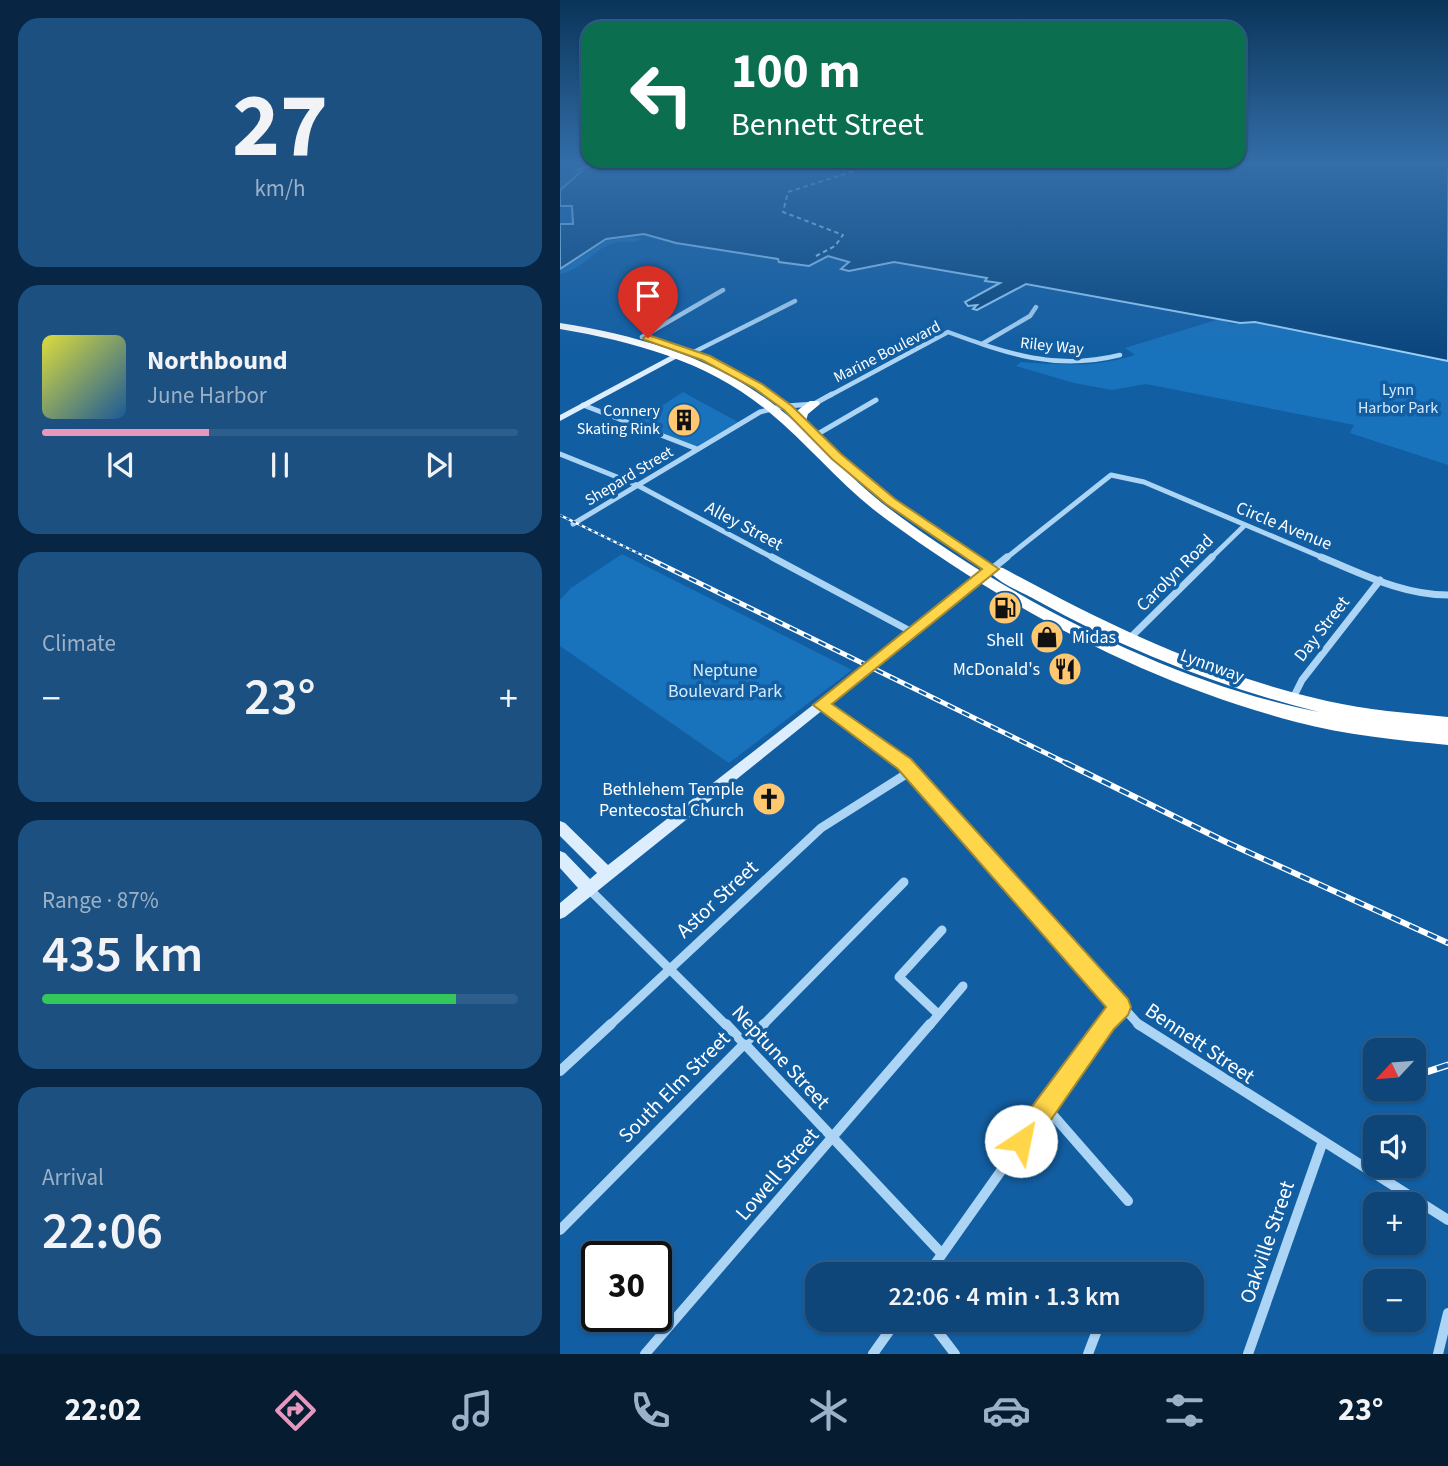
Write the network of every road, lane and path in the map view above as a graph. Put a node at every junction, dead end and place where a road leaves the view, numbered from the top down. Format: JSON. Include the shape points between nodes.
{"nodes":[{"id":1,"x":723,"y":290,"type":"dead end"},
{"id":2,"x":795,"y":301,"type":"dead end"},
{"id":3,"x":1036,"y":307,"type":"dead end"},
{"id":4,"x":560,"y":321,"type":"edge"},
{"id":5,"x":560,"y":327,"type":"edge"},
{"id":6,"x":642,"y":337,"type":"junction"},
{"id":7,"x":982,"y":344,"type":"junction"},
{"id":8,"x":686,"y":353,"type":"junction"},
{"id":9,"x":1120,"y":355,"type":"dead end"},
{"id":10,"x":876,"y":400,"type":"dead end"},
{"id":11,"x":818,"y":402,"type":"junction"},
{"id":12,"x":583,"y":405,"type":"junction"},
{"id":13,"x":779,"y":407,"type":"junction"},
{"id":14,"x":560,"y":418,"type":"edge"},
{"id":15,"x":801,"y":421,"type":"junction"},
{"id":16,"x":816,"y":435,"type":"junction"},
{"id":17,"x":697,"y":449,"type":"junction"},
{"id":18,"x":560,"y":454,"type":"edge"},
{"id":19,"x":637,"y":485,"type":"junction"},
{"id":20,"x":573,"y":524,"type":"dead end"},
{"id":21,"x":1244,"y":526,"type":"junction"},
{"id":22,"x":993,"y":568,"type":"junction"},
{"id":23,"x":1380,"y":580,"type":"junction"},
{"id":24,"x":1448,"y":595,"type":"edge"},
{"id":25,"x":912,"y":632,"type":"junction"},
{"id":26,"x":1126,"y":641,"type":"junction"},
{"id":27,"x":1292,"y":700,"type":"junction"},
{"id":28,"x":821,"y":705,"type":"junction"},
{"id":29,"x":1448,"y":724,"type":"edge"},
{"id":30,"x":1448,"y":738,"type":"edge"},
{"id":31,"x":911,"y":771,"type":"junction"},
{"id":32,"x":560,"y":827,"type":"edge"},
{"id":33,"x":560,"y":858,"type":"edge"},
{"id":34,"x":608,"y":874,"type":"junction"},
{"id":35,"x":904,"y":882,"type":"dead end"},
{"id":36,"x":589,"y":889,"type":"junction"},
{"id":37,"x":560,"y":912,"type":"edge"},
{"id":38,"x":942,"y":930,"type":"dead end"},
{"id":39,"x":669,"y":971,"type":"junction"},
{"id":40,"x":963,"y":986,"type":"dead end"},
{"id":41,"x":1121,"y":1007,"type":"junction"},
{"id":42,"x":938,"y":1014,"type":"junction"},
{"id":43,"x":745,"y":1043,"type":"junction"},
{"id":44,"x":560,"y":1071,"type":"edge"},
{"id":45,"x":1045,"y":1106,"type":"junction"},
{"id":46,"x":833,"y":1140,"type":"junction"},
{"id":47,"x":1322,"y":1144,"type":"junction"},
{"id":48,"x":1128,"y":1201,"type":"dead end"},
{"id":49,"x":1448,"y":1220,"type":"edge"},
{"id":50,"x":560,"y":1230,"type":"edge"},
{"id":51,"x":942,"y":1254,"type":"junction"},
{"id":52,"x":936,"y":1262,"type":"edge"},
{"id":53,"x":1448,"y":1313,"type":"edge"},
{"id":54,"x":889,"y":1332,"type":"edge"},
{"id":55,"x":938,"y":1332,"type":"edge"},
{"id":56,"x":1096,"y":1332,"type":"edge"},
{"id":57,"x":646,"y":1354,"type":"edge"},
{"id":58,"x":873,"y":1354,"type":"edge"},
{"id":59,"x":955,"y":1354,"type":"edge"},
{"id":60,"x":1088,"y":1354,"type":"edge"},
{"id":61,"x":1248,"y":1354,"type":"edge"},
{"id":62,"x":1438,"y":1354,"type":"edge"}],
"edges":[{"from":1,"to":6,"type":"street"},
{"from":2,"to":8,"type":"street"},
{"from":3,"to":7,"type":"street","via":[[1030,316]]},
{"from":4,"to":6,"type":"highway","name":"Lynnway"},
{"from":5,"to":8,"type":"highway","name":"Lynnway"},
{"from":6,"to":8,"type":"highway","name":"Lynnway"},
{"from":7,"to":9,"type":"street","name":"Riley Way","via":[[1031,360],[1085,363]]},
{"from":7,"to":11,"type":"street","name":"Marine Boulevard","via":[[948,332]]},
{"from":8,"to":12,"type":"main road"},
{"from":8,"to":13,"type":"highway","name":"Lynnway","via":[[742,376]]},
{"from":10,"to":16,"type":"street"},
{"from":11,"to":13,"type":"street","name":"Marine Boulevard"},
{"from":11,"to":15,"type":"highway","via":[[802,413]]},
{"from":12,"to":14,"type":"main road"},
{"from":12,"to":17,"type":"street"},
{"from":13,"to":15,"type":"highway","name":"Lynnway"},
{"from":13,"to":17,"type":"street","name":"Shepard Street","via":[[760,412]]},
{"from":13,"to":22,"type":"highway","name":"Lynnway","via":[[864,495]]},
{"from":15,"to":16,"type":"highway","name":"Lynnway"},
{"from":16,"to":22,"type":"highway","name":"Lynnway","via":[[891,502]]},
{"from":17,"to":19,"type":"street","name":"Shepard Street"},
{"from":18,"to":19,"type":"street","name":"Alley Street"},
{"from":19,"to":20,"type":"street","name":"Shepard Street"},
{"from":19,"to":25,"type":"street","name":"Alley Street"},
{"from":21,"to":22,"type":"street","name":"Circle Avenue","via":[[1144,482],[1111,475]]},
{"from":21,"to":23,"type":"street","name":"Circle Avenue"},
{"from":21,"to":26,"type":"street","name":"Carolyn Road"},
{"from":22,"to":25,"type":"main road"},
{"from":22,"to":26,"type":"highway","name":"Lynnway"},
{"from":22,"to":30,"type":"highway","name":"Lynnway","via":[[1113,649],[1210,688],[1337,724]]},
{"from":23,"to":24,"type":"street","name":"Circle Avenue","via":[[1416,594]]},
{"from":23,"to":27,"type":"street","name":"Day Street","via":[[1302,680]]},
{"from":25,"to":28,"type":"main road"},
{"from":26,"to":27,"type":"highway","name":"Lynnway","via":[[1208,674]]},
{"from":27,"to":29,"type":"highway","name":"Lynnway","via":[[1378,717]]},
{"from":28,"to":31,"type":"street","name":"Bennett Street"},
{"from":28,"to":34,"type":"main road"},
{"from":31,"to":39,"type":"street","name":"Astor Street","via":[[821,828]]},
{"from":31,"to":41,"type":"street","name":"Bennett Street"},
{"from":32,"to":34,"type":"street"},
{"from":33,"to":36,"type":"main road"},
{"from":34,"to":36,"type":"main road"},
{"from":35,"to":43,"type":"street","name":"South Elm Street"},
{"from":36,"to":37,"type":"main road"},
{"from":36,"to":39,"type":"street","name":"Neptune Street"},
{"from":38,"to":42,"type":"street","via":[[899,977]]},
{"from":39,"to":43,"type":"street","name":"Neptune Street"},
{"from":39,"to":44,"type":"street","name":"Astor Street"},
{"from":40,"to":42,"type":"street","name":"Lowell Street"},
{"from":41,"to":45,"type":"street"},
{"from":41,"to":47,"type":"street","name":"Bennett Street","via":[[1152,1035]]},
{"from":42,"to":46,"type":"street","name":"Lowell Street"},
{"from":43,"to":46,"type":"street","name":"Neptune Street"},
{"from":43,"to":50,"type":"street","name":"South Elm Street"},
{"from":45,"to":48,"type":"street"},
{"from":45,"to":51,"type":"street"},
{"from":46,"to":51,"type":"street","name":"Neptune Street"},
{"from":46,"to":57,"type":"street","name":"Lowell Street"},
{"from":47,"to":49,"type":"street","name":"Bennett Street"},
{"from":47,"to":61,"type":"street","name":"Oakville Street"},
{"from":51,"to":52,"type":"street"},
{"from":53,"to":62,"type":"street"},
{"from":54,"to":58,"type":"street"},
{"from":55,"to":59,"type":"street"},
{"from":56,"to":60,"type":"street"}]}
